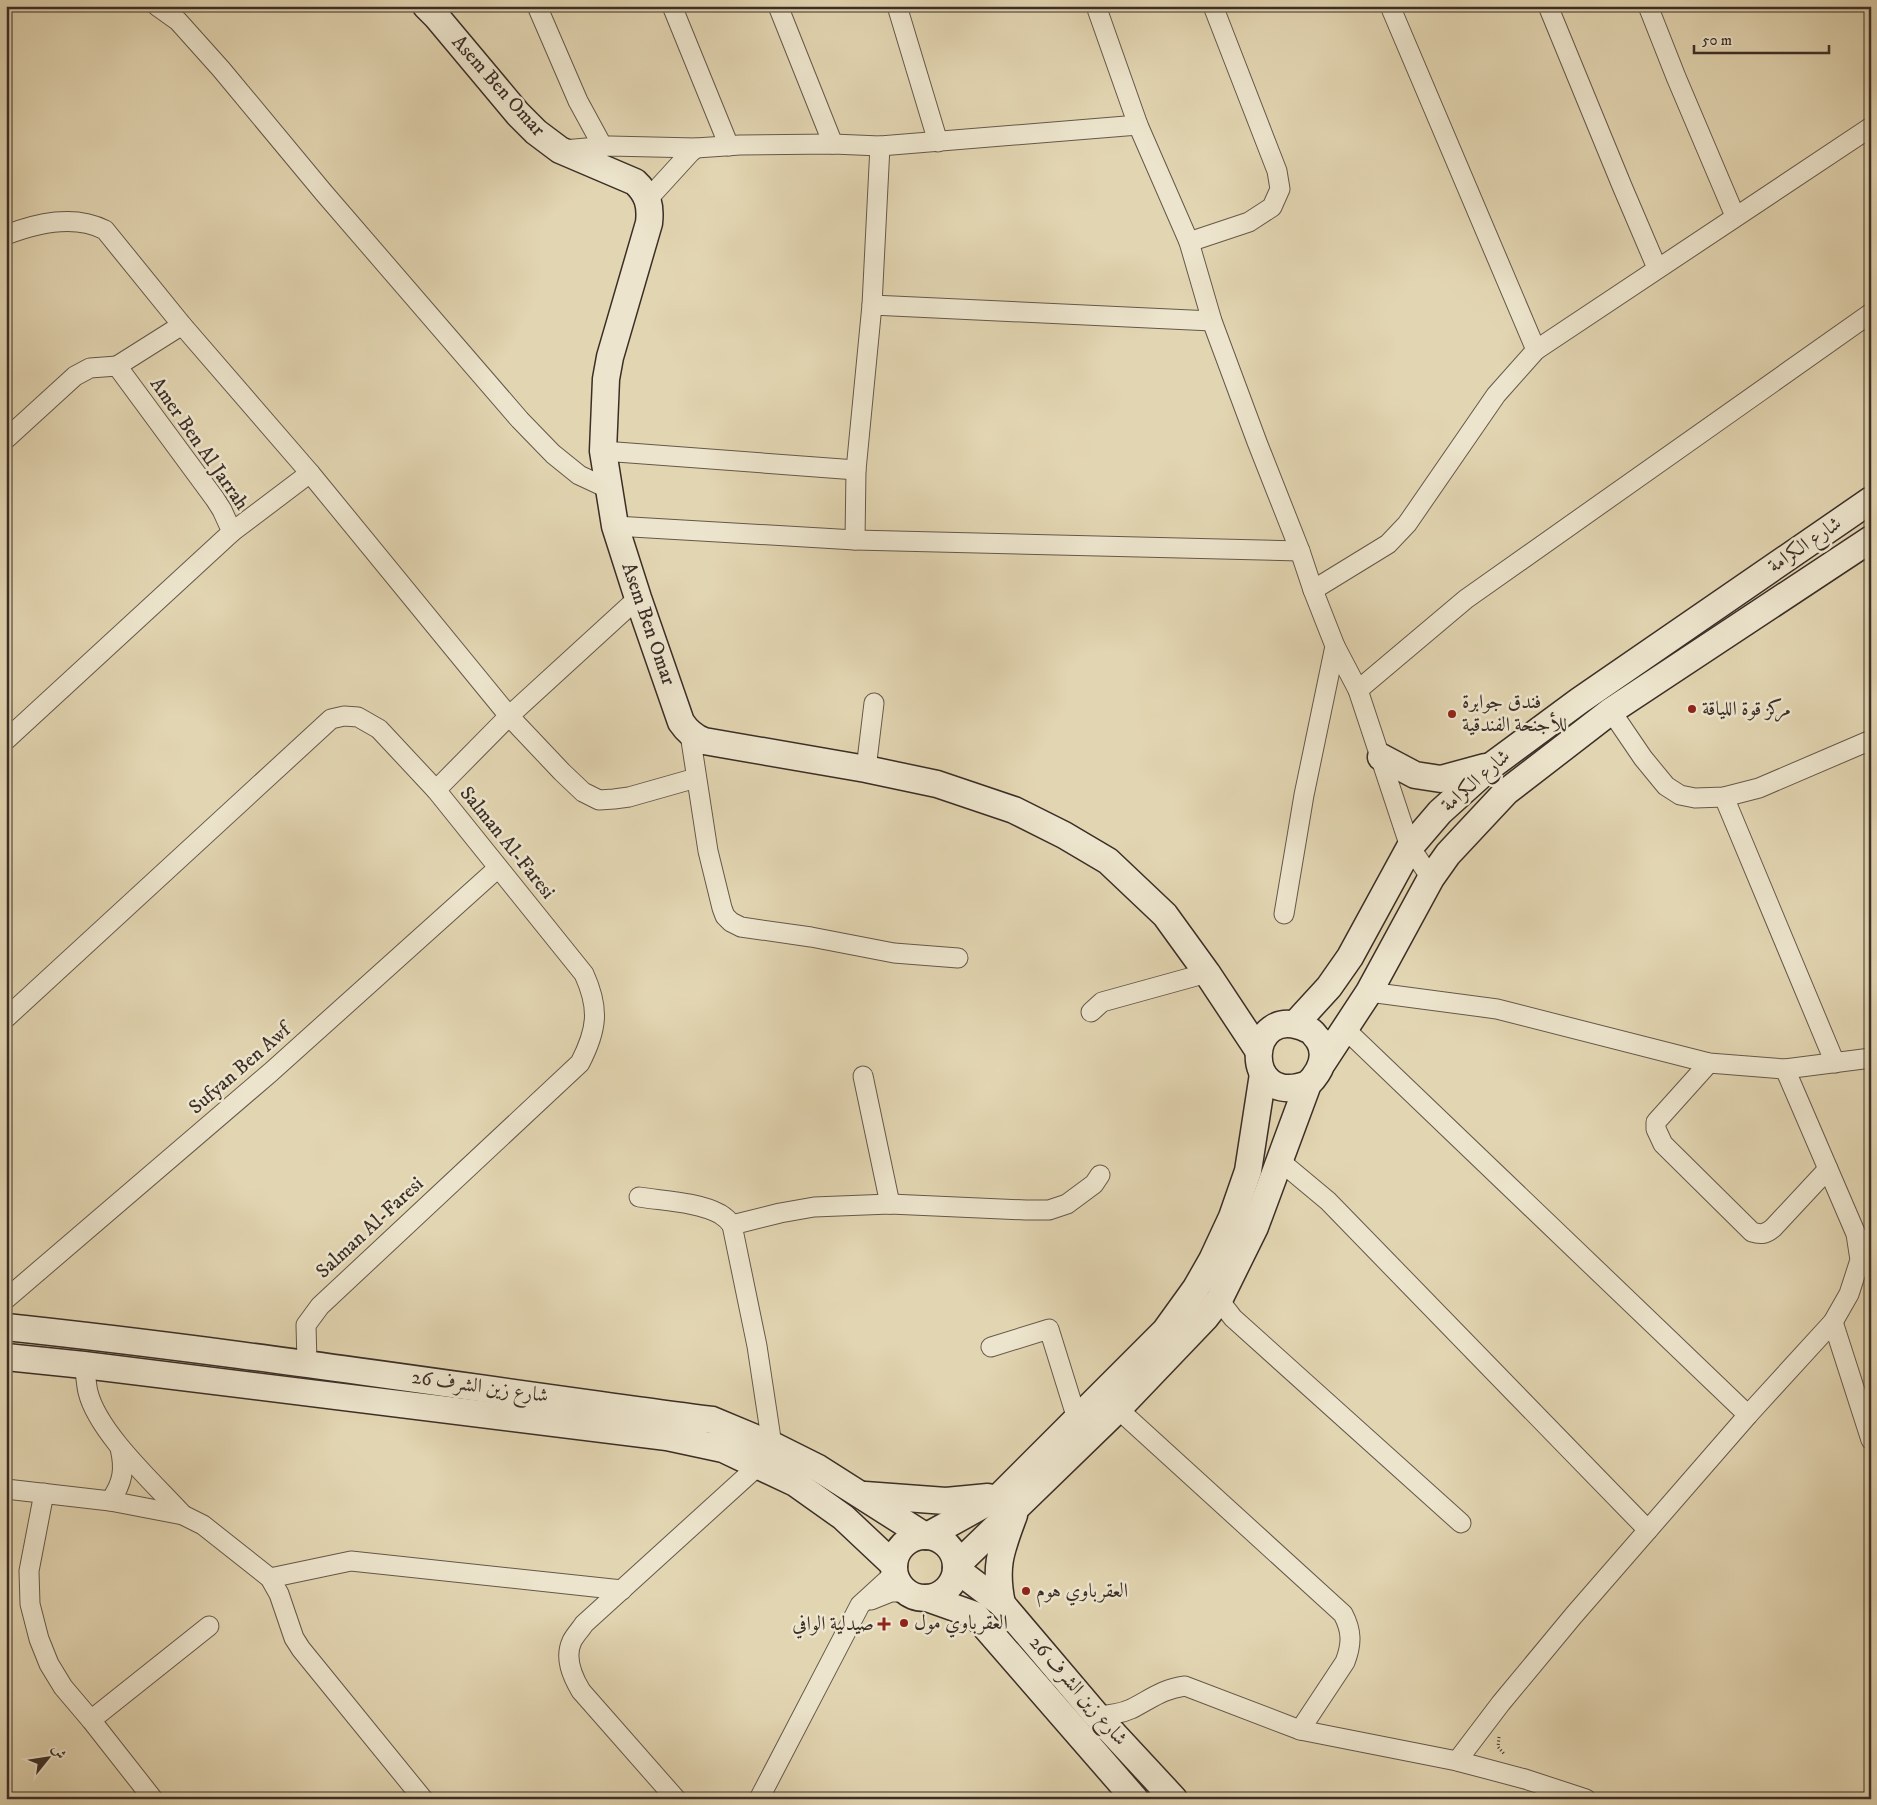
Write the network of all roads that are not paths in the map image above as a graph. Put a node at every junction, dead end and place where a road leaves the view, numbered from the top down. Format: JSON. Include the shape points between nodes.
{"nodes":[{"id":1,"x":158,"y":6,"type":"edge"},
{"id":2,"x":426,"y":6,"type":"edge"},
{"id":3,"x":536,"y":6,"type":"edge"},
{"id":4,"x":672,"y":6,"type":"edge"},
{"id":5,"x":778,"y":6,"type":"edge"},
{"id":6,"x":897,"y":6,"type":"edge"},
{"id":7,"x":1096,"y":6,"type":"edge"},
{"id":8,"x":1213,"y":6,"type":"edge"},
{"id":9,"x":1390,"y":6,"type":"edge"},
{"id":10,"x":1548,"y":6,"type":"edge"},
{"id":11,"x":1648,"y":6,"type":"edge"},
{"id":12,"x":1138,"y":125,"type":"junction"},
{"id":13,"x":1871,"y":127,"type":"edge"},
{"id":14,"x":938,"y":142,"type":"junction"},
{"id":15,"x":833,"y":144,"type":"junction"},
{"id":16,"x":729,"y":146,"type":"junction"},
{"id":17,"x":880,"y":146,"type":"junction"},
{"id":18,"x":603,"y":148,"type":"junction"},
{"id":19,"x":696,"y":148,"type":"junction"},
{"id":20,"x":560,"y":150,"type":"junction"},
{"id":21,"x":648,"y":199,"type":"junction"},
{"id":22,"x":1735,"y":216,"type":"junction"},
{"id":23,"x":6,"y":235,"type":"edge"},
{"id":24,"x":1189,"y":242,"type":"junction"},
{"id":25,"x":1658,"y":268,"type":"junction"},
{"id":26,"x":872,"y":305,"type":"junction"},
{"id":27,"x":1871,"y":313,"type":"edge"},
{"id":28,"x":1212,"y":321,"type":"junction"},
{"id":29,"x":182,"y":325,"type":"junction"},
{"id":30,"x":1536,"y":350,"type":"junction"},
{"id":31,"x":117,"y":366,"type":"junction"},
{"id":32,"x":6,"y":439,"type":"edge"},
{"id":33,"x":603,"y":450,"type":"junction"},
{"id":34,"x":856,"y":470,"type":"junction"},
{"id":35,"x":310,"y":473,"type":"junction"},
{"id":36,"x":609,"y":489,"type":"junction"},
{"id":37,"x":1871,"y":500,"type":"edge"},
{"id":38,"x":615,"y":526,"type":"junction"},
{"id":39,"x":232,"y":532,"type":"junction"},
{"id":40,"x":1871,"y":539,"type":"edge"},
{"id":41,"x":855,"y":540,"type":"junction"},
{"id":42,"x":1300,"y":551,"type":"junction"},
{"id":43,"x":1313,"y":590,"type":"junction"},
{"id":44,"x":638,"y":598,"type":"junction"},
{"id":45,"x":1335,"y":646,"type":"junction"},
{"id":46,"x":1358,"y":690,"type":"junction"},
{"id":47,"x":874,"y":703,"type":"dead end"},
{"id":48,"x":1611,"y":711,"type":"junction"},
{"id":49,"x":509,"y":716,"type":"junction"},
{"id":50,"x":690,"y":734,"type":"junction"},
{"id":51,"x":6,"y":740,"type":"edge"},
{"id":52,"x":1871,"y":740,"type":"edge"},
{"id":53,"x":1381,"y":757,"type":"junction"},
{"id":54,"x":1491,"y":766,"type":"junction"},
{"id":55,"x":866,"y":769,"type":"junction"},
{"id":56,"x":696,"y":778,"type":"junction"},
{"id":57,"x":436,"y":790,"type":"junction"},
{"id":58,"x":1724,"y":797,"type":"junction"},
{"id":59,"x":1410,"y":847,"type":"junction"},
{"id":60,"x":498,"y":868,"type":"junction"},
{"id":61,"x":1431,"y":878,"type":"junction"},
{"id":62,"x":1284,"y":914,"type":"dead end"},
{"id":63,"x":958,"y":958,"type":"dead end"},
{"id":64,"x":1207,"y":973,"type":"junction"},
{"id":65,"x":1369,"y":992,"type":"junction"},
{"id":66,"x":1091,"y":1012,"type":"dead end"},
{"id":67,"x":6,"y":1018,"type":"edge"},
{"id":68,"x":1346,"y":1029,"type":"junction"},
{"id":69,"x":1272,"y":1044,"type":"junction"},
{"id":70,"x":1323,"y":1062,"type":"junction"},
{"id":71,"x":1869,"y":1062,"type":"edge"},
{"id":72,"x":1709,"y":1063,"type":"junction"},
{"id":73,"x":1835,"y":1063,"type":"junction"},
{"id":74,"x":1785,"y":1069,"type":"junction"},
{"id":75,"x":863,"y":1076,"type":"dead end"},
{"id":76,"x":1308,"y":1084,"type":"junction"},
{"id":77,"x":1280,"y":1161,"type":"junction"},
{"id":78,"x":1828,"y":1169,"type":"junction"},
{"id":79,"x":1100,"y":1175,"type":"dead end"},
{"id":80,"x":639,"y":1197,"type":"dead end"},
{"id":81,"x":890,"y":1204,"type":"junction"},
{"id":82,"x":732,"y":1225,"type":"junction"},
{"id":83,"x":6,"y":1298,"type":"edge"},
{"id":84,"x":1219,"y":1300,"type":"junction"},
{"id":85,"x":6,"y":1314,"type":"edge"},
{"id":86,"x":1833,"y":1322,"type":"junction"},
{"id":87,"x":6,"y":1327,"type":"edge"},
{"id":88,"x":104,"y":1337,"type":"junction"},
{"id":89,"x":992,"y":1347,"type":"dead end"},
{"id":90,"x":6,"y":1357,"type":"edge"},
{"id":91,"x":307,"y":1363,"type":"junction"},
{"id":92,"x":84,"y":1365,"type":"junction"},
{"id":93,"x":1118,"y":1409,"type":"junction"},
{"id":94,"x":1748,"y":1415,"type":"junction"},
{"id":95,"x":1077,"y":1419,"type":"junction"},
{"id":96,"x":1871,"y":1440,"type":"edge"},
{"id":97,"x":120,"y":1448,"type":"junction"},
{"id":98,"x":765,"y":1455,"type":"junction"},
{"id":99,"x":6,"y":1489,"type":"edge"},
{"id":100,"x":44,"y":1493,"type":"junction"},
{"id":101,"x":860,"y":1495,"type":"junction"},
{"id":102,"x":110,"y":1501,"type":"junction"},
{"id":103,"x":1008,"y":1501,"type":"junction"},
{"id":104,"x":183,"y":1515,"type":"junction"},
{"id":105,"x":1461,"y":1523,"type":"dead end"},
{"id":106,"x":1648,"y":1530,"type":"junction"},
{"id":107,"x":926,"y":1536,"type":"junction"},
{"id":108,"x":956,"y":1568,"type":"junction"},
{"id":109,"x":270,"y":1578,"type":"junction"},
{"id":110,"x":906,"y":1582,"type":"junction"},
{"id":111,"x":622,"y":1590,"type":"junction"},
{"id":112,"x":1002,"y":1604,"type":"junction"},
{"id":113,"x":209,"y":1626,"type":"dead end"},
{"id":114,"x":1097,"y":1716,"type":"junction"},
{"id":115,"x":91,"y":1720,"type":"junction"},
{"id":116,"x":1300,"y":1730,"type":"junction"},
{"id":117,"x":1457,"y":1761,"type":"junction"},
{"id":118,"x":153,"y":1799,"type":"edge"},
{"id":119,"x":423,"y":1799,"type":"edge"},
{"id":120,"x":676,"y":1799,"type":"edge"},
{"id":121,"x":759,"y":1799,"type":"edge"},
{"id":122,"x":1135,"y":1799,"type":"edge"},
{"id":123,"x":1174,"y":1799,"type":"edge"},
{"id":124,"x":1586,"y":1799,"type":"edge"}],
"edges":[{"from":1,"to":36,"type":"street","via":[[178,21],[221,69],[520,420],[579,475]]},
{"from":2,"to":20,"type":"street","name":"Asem Ben Omar","via":[[518,114]]},
{"from":3,"to":18,"type":"street","via":[[578,101]]},
{"from":4,"to":16,"type":"street"},
{"from":5,"to":15,"type":"street"},
{"from":6,"to":14,"type":"street"},
{"from":7,"to":12,"type":"street"},
{"from":8,"to":24,"type":"street","via":[[1277,172],[1280,189],[1272,207],[1249,222]]},
{"from":9,"to":30,"type":"street"},
{"from":10,"to":25,"type":"street"},
{"from":11,"to":22,"type":"street"},
{"from":12,"to":14,"type":"street"},
{"from":12,"to":24,"type":"street"},
{"from":13,"to":22,"type":"street"},
{"from":14,"to":17,"type":"street"},
{"from":15,"to":16,"type":"street"},
{"from":15,"to":17,"type":"street"},
{"from":16,"to":19,"type":"street"},
{"from":17,"to":26,"type":"street"},
{"from":18,"to":19,"type":"street"},
{"from":18,"to":20,"type":"street"},
{"from":19,"to":21,"type":"street"},
{"from":20,"to":21,"type":"street","name":"Asem Ben Omar","via":[[635,182]]},
{"from":21,"to":33,"type":"street","name":"Asem Ben Omar","via":[[648,223],[606,379]]},
{"from":22,"to":25,"type":"street"},
{"from":23,"to":29,"type":"street","via":[[36,225],[60,222],[93,224],[105,230]]},
{"from":24,"to":28,"type":"street"},
{"from":25,"to":30,"type":"street"},
{"from":26,"to":28,"type":"street"},
{"from":26,"to":34,"type":"street"},
{"from":27,"to":46,"type":"street","via":[[1466,599]]},
{"from":28,"to":42,"type":"street"},
{"from":29,"to":31,"type":"street"},
{"from":29,"to":35,"type":"street"},
{"from":30,"to":43,"type":"street","via":[[1496,395],[1407,524],[1388,544]]},
{"from":31,"to":32,"type":"street","via":[[90,368],[75,376]]},
{"from":31,"to":39,"type":"street","name":"Amer Ben Al Jarrah","via":[[215,499]]},
{"from":33,"to":34,"type":"street"},
{"from":33,"to":36,"type":"street","name":"Asem Ben Omar"},
{"from":34,"to":41,"type":"street"},
{"from":35,"to":39,"type":"street"},
{"from":35,"to":49,"type":"street"},
{"from":36,"to":38,"type":"street","name":"Asem Ben Omar"},
{"from":37,"to":54,"type":"street","name":"شارع الكرامة","via":[[1579,701]]},
{"from":38,"to":41,"type":"street"},
{"from":38,"to":44,"type":"street","name":"Asem Ben Omar"},
{"from":39,"to":51,"type":"street","name":"Amer Ben Al Jarrah"},
{"from":40,"to":48,"type":"street","name":"شارع الكرامة"},
{"from":41,"to":42,"type":"street"},
{"from":42,"to":43,"type":"street"},
{"from":43,"to":45,"type":"street"},
{"from":44,"to":49,"type":"street"},
{"from":44,"to":50,"type":"street","name":"Asem Ben Omar","via":[[681,722]]},
{"from":45,"to":46,"type":"street"},
{"from":45,"to":62,"type":"street"},
{"from":46,"to":53,"type":"street"},
{"from":47,"to":55,"type":"street"},
{"from":48,"to":58,"type":"street","via":[[1666,786],[1680,795],[1695,798]]},
{"from":48,"to":61,"type":"street","name":"شارع الكرامة","via":[[1506,792],[1448,854]]},
{"from":49,"to":56,"type":"street","via":[[582,792],[599,800],[629,797]]},
{"from":49,"to":57,"type":"street"},
{"from":50,"to":55,"type":"street","via":[[704,741]]},
{"from":50,"to":56,"type":"street"},
{"from":52,"to":58,"type":"street","via":[[1758,788]]},
{"from":53,"to":54,"type":"street","via":[[1415,775],[1441,779]]},
{"from":53,"to":59,"type":"street"},
{"from":54,"to":59,"type":"street","name":"شارع الكرامة","via":[[1440,812]]},
{"from":55,"to":64,"type":"street","via":[[937,784],[1014,810],[1108,861],[1165,915]]},
{"from":56,"to":63,"type":"street","via":[[719,898],[725,916],[731,922],[764,932],[811,937],[894,953]]},
{"from":57,"to":60,"type":"street","name":"Salman Al-Faresi"},
{"from":57,"to":67,"type":"street","name":"Salman Al-Faresi","via":[[379,729],[358,717],[344,716],[331,720]]},
{"from":58,"to":73,"type":"street"},
{"from":59,"to":61,"type":"street"},
{"from":59,"to":69,"type":"street","name":"شارع الكرامة","via":[[1350,957],[1329,987]]},
{"from":60,"to":83,"type":"street","name":"Sufyan Ben Awf","via":[[271,1072]]},
{"from":60,"to":91,"type":"street","name":"Salman Al-Faresi","via":[[584,974],[592,991],[595,1019],[590,1042],[580,1063],[320,1306],[306,1325]]},
{"from":61,"to":65,"type":"street","name":"شارع الكرامة"},
{"from":64,"to":66,"type":"street","via":[[1102,1002]]},
{"from":64,"to":69,"type":"street","via":[[1222,997]]},
{"from":65,"to":68,"type":"street","name":"شارع الكرامة"},
{"from":65,"to":72,"type":"street","via":[[1497,1009]]},
{"from":68,"to":70,"type":"street","name":"شارع الكرامة"},
{"from":68,"to":94,"type":"street"},
{"from":69,"to":70,"type":"street","via":[[1312,1030],[1321,1045]]},
{"from":69,"to":76,"type":"street","via":[[1272,1083],[1284,1088]]},
{"from":69,"to":95,"type":"street","via":[[1248,1171],[1212,1260],[1165,1331]]},
{"from":70,"to":76,"type":"street","via":[[1318,1074]]},
{"from":71,"to":73,"type":"street"},
{"from":72,"to":74,"type":"street"},
{"from":72,"to":78,"type":"street","via":[[1656,1122],[1656,1129],[1663,1144],[1752,1232],[1766,1233],[1773,1228]]},
{"from":73,"to":74,"type":"street"},
{"from":74,"to":78,"type":"street"},
{"from":75,"to":81,"type":"street"},
{"from":76,"to":77,"type":"street"},
{"from":77,"to":84,"type":"street","via":[[1255,1227]]},
{"from":77,"to":106,"type":"street","via":[[1328,1201]]},
{"from":78,"to":86,"type":"street","via":[[1856,1234],[1860,1260],[1849,1294]]},
{"from":79,"to":81,"type":"street","via":[[1094,1184],[1067,1204],[1050,1210]]},
{"from":80,"to":82,"type":"street","via":[[690,1205],[721,1215]]},
{"from":81,"to":82,"type":"street","via":[[814,1207]]},
{"from":82,"to":98,"type":"street","via":[[757,1346]]},
{"from":84,"to":93,"type":"street"},
{"from":84,"to":105,"type":"street","via":[[1233,1318]]},
{"from":85,"to":88,"type":"street"},
{"from":86,"to":94,"type":"street"},
{"from":86,"to":96,"type":"street"},
{"from":87,"to":88,"type":"street","name":"شارع زين الشرف 26"},
{"from":88,"to":91,"type":"street","name":"شارع زين الشرف 26"},
{"from":89,"to":95,"type":"street","via":[[1049,1329]]},
{"from":90,"to":92,"type":"street","name":"شارع زين الشرف 26"},
{"from":91,"to":98,"type":"street","name":"شارع زين الشرف 26","via":[[712,1420]]},
{"from":92,"to":97,"type":"street","via":[[88,1394]]},
{"from":92,"to":98,"type":"street","name":"شارع زين الشرف 26","via":[[667,1437]]},
{"from":93,"to":103,"type":"street"},
{"from":93,"to":116,"type":"street","via":[[1343,1614],[1349,1626],[1350,1650]]},
{"from":94,"to":106,"type":"street"},
{"from":95,"to":103,"type":"street"},
{"from":97,"to":102,"type":"street","via":[[123,1476]]},
{"from":97,"to":104,"type":"street"},
{"from":98,"to":101,"type":"street","name":"شارع زين الشرف 26","via":[[818,1468]]},
{"from":98,"to":110,"type":"street","name":"شارع زين الشرف 26","via":[[795,1483],[843,1517]]},
{"from":98,"to":111,"type":"street"},
{"from":99,"to":100,"type":"street"},
{"from":100,"to":102,"type":"street"},
{"from":100,"to":115,"type":"street","via":[[29,1571],[30,1604],[49,1664],[63,1687]]},
{"from":101,"to":103,"type":"street","via":[[946,1501]]},
{"from":101,"to":107,"type":"street","name":"شارع زين الشرف 26"},
{"from":102,"to":104,"type":"street"},
{"from":103,"to":107,"type":"street"},
{"from":103,"to":108,"type":"street"},
{"from":103,"to":112,"type":"street","via":[[998,1565]]},
{"from":104,"to":109,"type":"street","via":[[203,1525]]},
{"from":106,"to":117,"type":"street","via":[[1501,1703]]},
{"from":107,"to":108,"type":"street","via":[[944,1542],[955,1557]]},
{"from":107,"to":110,"type":"street","via":[[908,1541],[896,1556]]},
{"from":108,"to":110,"type":"street","via":[[944,1592]]},
{"from":108,"to":112,"type":"street","name":"شارع زين الشرف 26"},
{"from":109,"to":111,"type":"street","via":[[351,1562]]},
{"from":109,"to":119,"type":"street","via":[[301,1649]]},
{"from":110,"to":121,"type":"street","via":[[860,1605]]},
{"from":110,"to":122,"type":"street","name":"شارع زين الشرف 26","via":[[975,1615]]},
{"from":111,"to":120,"type":"street","via":[[584,1624],[572,1641],[568,1655],[572,1676],[581,1691]]},
{"from":112,"to":114,"type":"street","name":"شارع زين الشرف 26"},
{"from":113,"to":115,"type":"street"},
{"from":114,"to":116,"type":"street","via":[[1130,1709],[1157,1693],[1185,1686]]},
{"from":114,"to":123,"type":"street","name":"شارع زين الشرف 26"},
{"from":115,"to":118,"type":"street"},
{"from":116,"to":117,"type":"street"},
{"from":117,"to":124,"type":"street"}]}
